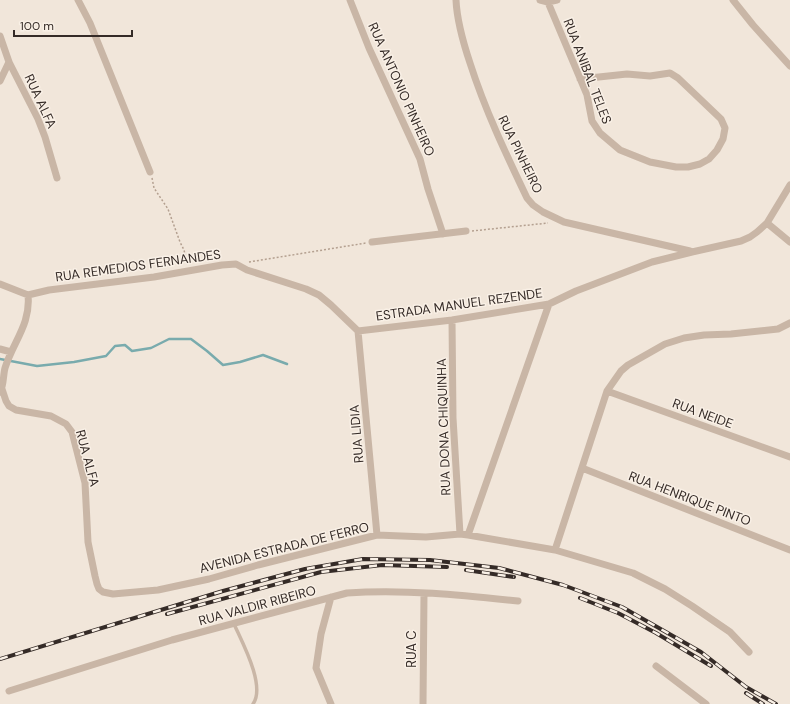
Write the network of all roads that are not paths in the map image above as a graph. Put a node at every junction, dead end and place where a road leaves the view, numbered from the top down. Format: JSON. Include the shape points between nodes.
{"nodes":[{"id":1,"x":78,"y":0,"type":"edge"},
{"id":2,"x":350,"y":0,"type":"edge"},
{"id":3,"x":456,"y":0,"type":"edge"},
{"id":4,"x":540,"y":0,"type":"edge"},
{"id":5,"x":557,"y":0,"type":"edge"},
{"id":6,"x":733,"y":0,"type":"edge"},
{"id":7,"x":548,"y":1,"type":"edge"},
{"id":8,"x":0,"y":36,"type":"edge"},
{"id":9,"x":10,"y":62,"type":"junction"},
{"id":10,"x":790,"y":66,"type":"edge"},
{"id":11,"x":580,"y":79,"type":"junction"},
{"id":12,"x":0,"y":81,"type":"edge"},
{"id":13,"x":150,"y":172,"type":"road end"},
{"id":14,"x":57,"y":178,"type":"dead end"},
{"id":15,"x":790,"y":185,"type":"edge"},
{"id":16,"x":767,"y":223,"type":"junction"},
{"id":17,"x":466,"y":231,"type":"road end"},
{"id":18,"x":443,"y":234,"type":"junction"},
{"id":19,"x":372,"y":242,"type":"road end"},
{"id":20,"x":790,"y":242,"type":"edge"},
{"id":21,"x":692,"y":252,"type":"junction"},
{"id":22,"x":0,"y":284,"type":"edge"},
{"id":23,"x":28,"y":295,"type":"junction"},
{"id":24,"x":549,"y":304,"type":"junction"},
{"id":25,"x":452,"y":320,"type":"junction"},
{"id":26,"x":790,"y":323,"type":"edge"},
{"id":27,"x":358,"y":331,"type":"junction"},
{"id":28,"x":0,"y":349,"type":"edge"},
{"id":29,"x":11,"y":354,"type":"junction"},
{"id":30,"x":4,"y":366,"type":"edge"},
{"id":31,"x":1,"y":391,"type":"edge"},
{"id":32,"x":607,"y":391,"type":"junction"},
{"id":33,"x":790,"y":457,"type":"edge"},
{"id":34,"x":582,"y":468,"type":"junction"},
{"id":35,"x":460,"y":534,"type":"junction"},
{"id":36,"x":377,"y":535,"type":"junction"},
{"id":37,"x":468,"y":535,"type":"junction"},
{"id":38,"x":555,"y":550,"type":"junction"},
{"id":39,"x":790,"y":550,"type":"edge"},
{"id":40,"x":95,"y":576,"type":"joint"},
{"id":41,"x":424,"y":594,"type":"junction"},
{"id":42,"x":331,"y":597,"type":"junction"},
{"id":43,"x":518,"y":601,"type":"dead end"},
{"id":44,"x":234,"y":624,"type":"junction"},
{"id":45,"x":750,"y":652,"type":"dead end"},
{"id":46,"x":656,"y":666,"type":"dead end"},
{"id":47,"x":9,"y":691,"type":"dead end"},
{"id":48,"x":253,"y":704,"type":"edge"},
{"id":49,"x":331,"y":704,"type":"edge"},
{"id":50,"x":423,"y":704,"type":"edge"},
{"id":51,"x":706,"y":704,"type":"edge"}],
"edges":[{"from":1,"to":13,"type":"street","via":[[90,23]]},
{"from":2,"to":18,"type":"street","name":"RUA ANTONIO PINHEIRO","via":[[369,48],[420,158]]},
{"from":3,"to":21,"type":"street","name":"RUA PINHEIRO","via":[[457,18],[479,91],[508,159],[533,205],[564,222]]},
{"from":4,"to":7,"type":"street"},
{"from":5,"to":7,"type":"street"},
{"from":6,"to":10,"type":"street"},
{"from":7,"to":11,"type":"street","name":"RUA ANIBAL TELES"},
{"from":8,"to":9,"type":"street","name":"RUA ALFA"},
{"from":9,"to":12,"type":"street"},
{"from":9,"to":14,"type":"street","name":"RUA ALFA","via":[[40,125]]},
{"from":11,"to":11,"type":"street","name":"RUA ANIBAL TELES","via":[[587,95],[592,121],[600,133],[620,150],[650,162],[688,167],[709,159],[723,139],[725,128],[721,119],[670,73]]},
{"from":15,"to":16,"type":"street","name":"ESTRADA MANUEL REZENDE"},
{"from":16,"to":20,"type":"street"},
{"from":16,"to":21,"type":"street","name":"ESTRADA MANUEL REZENDE","via":[[742,241]]},
{"from":17,"to":18,"type":"street"},
{"from":18,"to":19,"type":"street"},
{"from":21,"to":24,"type":"street","name":"ESTRADA MANUEL REZENDE","via":[[652,262]]},
{"from":22,"to":23,"type":"street"},
{"from":23,"to":27,"type":"street","name":"RUA REMEDIOS FERNANDES","via":[[236,264],[319,295]]},
{"from":23,"to":29,"type":"street","via":[[28,315]]},
{"from":24,"to":25,"type":"street","name":"ESTRADA MANUEL REZENDE"},
{"from":24,"to":37,"type":"street"},
{"from":25,"to":27,"type":"street","name":"ESTRADA MANUEL REZENDE"},
{"from":25,"to":35,"type":"street","name":"RUA DONA CHIQUINHA"},
{"from":26,"to":32,"type":"street","via":[[778,329],[704,335],[665,344],[628,365]]},
{"from":27,"to":36,"type":"street","name":"RUA LIDIA"},
{"from":28,"to":29,"type":"street"},
{"from":29,"to":30,"type":"street"},
{"from":30,"to":31,"type":"street"},
{"from":31,"to":40,"type":"street","name":"RUA ALFA","via":[[9,406],[16,410],[51,416],[66,424],[72,432],[85,483],[88,542]]},
{"from":32,"to":33,"type":"street","name":"RUA NEIDE"},
{"from":32,"to":34,"type":"street"},
{"from":34,"to":38,"type":"street"},
{"from":34,"to":39,"type":"street","name":"RUA HENRIQUE PINTO"},
{"from":35,"to":36,"type":"street","name":"AVENIDA ESTRADA DE FERRO"},
{"from":35,"to":37,"type":"street","name":"AVENIDA ESTRADA DE FERRO"},
{"from":36,"to":40,"type":"street","name":"AVENIDA ESTRADA DE FERRO","via":[[158,590],[113,594],[104,592],[99,589]]},
{"from":37,"to":38,"type":"street","name":"AVENIDA ESTRADA DE FERRO"},
{"from":38,"to":45,"type":"street","name":"AVENIDA ESTRADA DE FERRO","via":[[633,573],[665,589],[730,632]]},
{"from":41,"to":42,"type":"street","name":"RUA VALDIR RIBEIRO","via":[[377,591]]},
{"from":41,"to":43,"type":"street","name":"RUA VALDIR RIBEIRO"},
{"from":41,"to":50,"type":"street","name":"RUA C"},
{"from":42,"to":44,"type":"street","name":"RUA VALDIR RIBEIRO"},
{"from":42,"to":49,"type":"street","via":[[321,634],[316,668]]},
{"from":44,"to":47,"type":"street","name":"RUA VALDIR RIBEIRO","via":[[172,640]]},
{"from":44,"to":48,"type":"lane","via":[[257,686],[256,700]]},
{"from":46,"to":51,"type":"street"}]}
